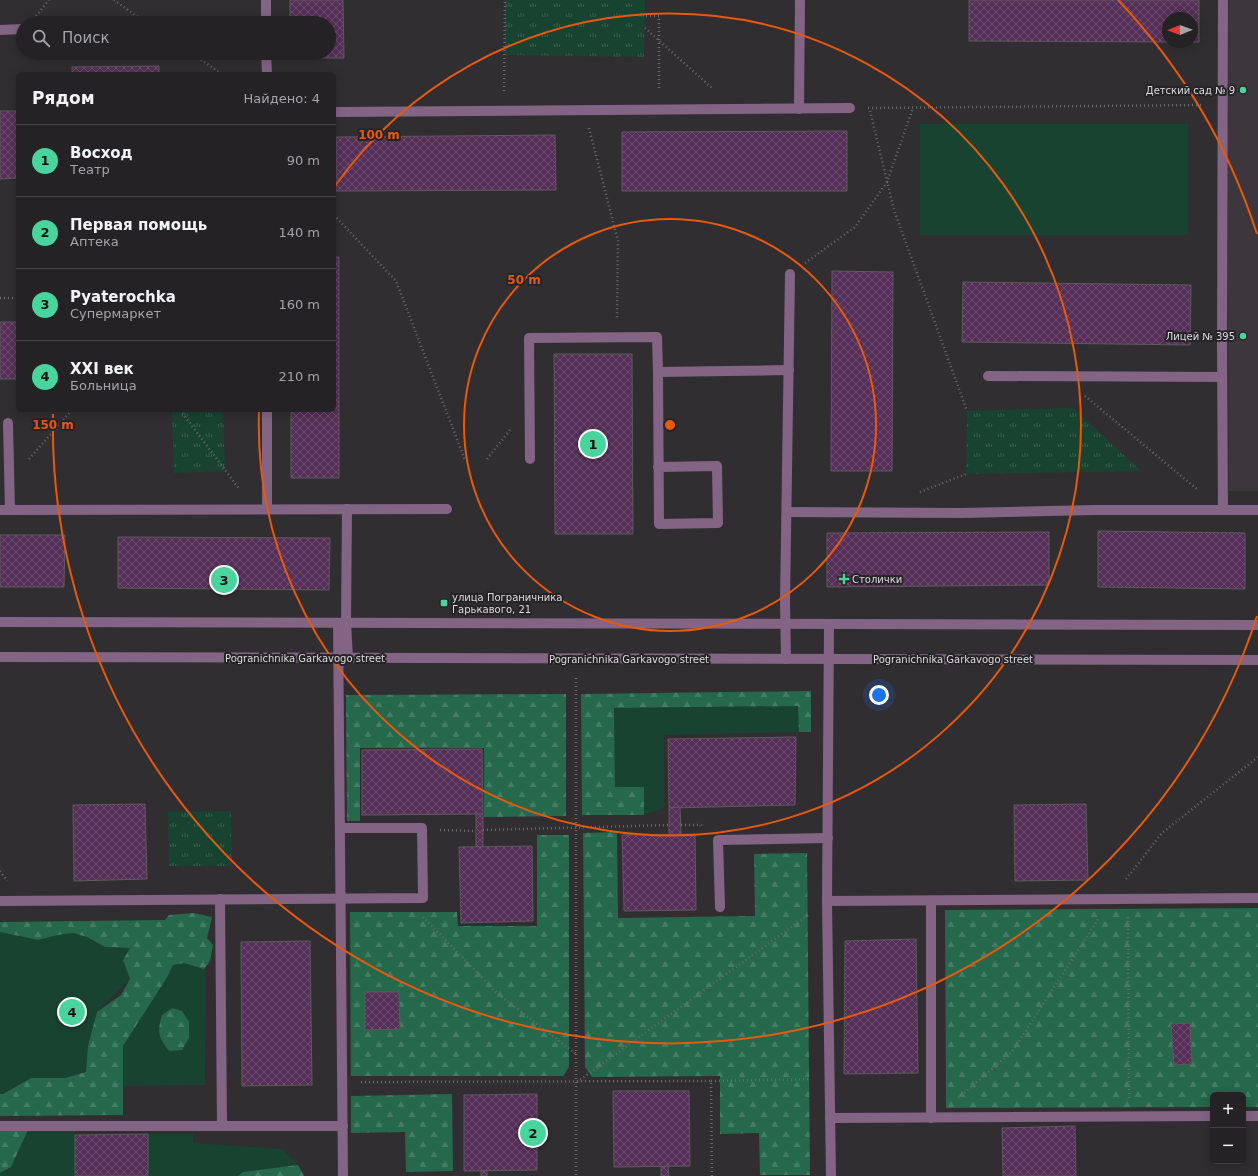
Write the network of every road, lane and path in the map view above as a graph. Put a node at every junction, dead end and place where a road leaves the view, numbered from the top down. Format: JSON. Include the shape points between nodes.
{"nodes":[{"id":1,"x":49,"y":0,"type":"edge"},
{"id":2,"x":114,"y":0,"type":"edge"},
{"id":3,"x":266,"y":0,"type":"edge"},
{"id":4,"x":505,"y":0,"type":"edge"},
{"id":5,"x":800,"y":0,"type":"edge"},
{"id":6,"x":1223,"y":0,"type":"edge"},
{"id":7,"x":36,"y":16,"type":"edge"},
{"id":8,"x":136,"y":16,"type":"edge"},
{"id":9,"x":266,"y":16,"type":"edge"},
{"id":10,"x":646,"y":16,"type":"dead end"},
{"id":11,"x":645,"y":28,"type":"dead end"},
{"id":12,"x":16,"y":29,"type":"edge"},
{"id":13,"x":0,"y":30,"type":"edge"},
{"id":14,"x":659,"y":41,"type":"junction"},
{"id":15,"x":201,"y":60,"type":"edge"},
{"id":16,"x":266,"y":60,"type":"edge"},
{"id":17,"x":219,"y":72,"type":"edge"},
{"id":18,"x":266,"y":72,"type":"edge"},
{"id":19,"x":1222,"y":104,"type":"junction"},
{"id":20,"x":850,"y":108,"type":"joint"},
{"id":21,"x":869,"y":108,"type":"junction"},
{"id":22,"x":913,"y":108,"type":"junction"},
{"id":23,"x":736,"y":109,"type":"junction"},
{"id":24,"x":799,"y":109,"type":"junction"},
{"id":25,"x":585,"y":110,"type":"junction"},
{"id":26,"x":659,"y":110,"type":"junction"},
{"id":27,"x":504,"y":111,"type":"junction"},
{"id":28,"x":336,"y":112,"type":"edge"},
{"id":29,"x":887,"y":182,"type":"junction"},
{"id":30,"x":336,"y":217,"type":"edge"},
{"id":31,"x":790,"y":274,"type":"joint"},
{"id":32,"x":0,"y":298,"type":"edge"},
{"id":33,"x":16,"y":298,"type":"edge"},
{"id":34,"x":617,"y":337,"type":"junction"},
{"id":35,"x":789,"y":370,"type":"junction"},
{"id":36,"x":658,"y":372,"type":"junction"},
{"id":37,"x":988,"y":376,"type":"dead end"},
{"id":38,"x":1061,"y":376,"type":"junction"},
{"id":39,"x":1222,"y":377,"type":"junction"},
{"id":40,"x":967,"y":411,"type":"dead end"},
{"id":41,"x":70,"y":412,"type":"edge"},
{"id":42,"x":182,"y":412,"type":"edge"},
{"id":43,"x":267,"y":412,"type":"edge"},
{"id":44,"x":8,"y":423,"type":"dead end"},
{"id":45,"x":530,"y":458,"type":"dead end"},
{"id":46,"x":465,"y":460,"type":"dead end"},
{"id":47,"x":658,"y":467,"type":"junction"},
{"id":48,"x":9,"y":482,"type":"junction"},
{"id":49,"x":256,"y":509,"type":"junction"},
{"id":50,"x":267,"y":509,"type":"junction"},
{"id":51,"x":347,"y":509,"type":"junction"},
{"id":52,"x":447,"y":509,"type":"dead end"},
{"id":53,"x":5,"y":510,"type":"edge"},
{"id":54,"x":1222,"y":510,"type":"junction"},
{"id":55,"x":1258,"y":510,"type":"edge"},
{"id":56,"x":787,"y":512,"type":"junction"},
{"id":57,"x":0,"y":622,"type":"edge"},
{"id":58,"x":342,"y":623,"type":"junction"},
{"id":59,"x":785,"y":624,"type":"junction"},
{"id":60,"x":829,"y":624,"type":"junction"},
{"id":61,"x":1258,"y":625,"type":"edge"},
{"id":62,"x":0,"y":657,"type":"edge"},
{"id":63,"x":344,"y":658,"type":"junction"},
{"id":64,"x":786,"y":659,"type":"junction"},
{"id":65,"x":830,"y":659,"type":"junction"},
{"id":66,"x":1258,"y":660,"type":"edge"},
{"id":67,"x":576,"y":678,"type":"dead end"},
{"id":68,"x":1258,"y":757,"type":"edge"},
{"id":69,"x":669,"y":825,"type":"dead end"},
{"id":70,"x":341,"y":828,"type":"junction"},
{"id":71,"x":422,"y":828,"type":"junction"},
{"id":72,"x":576,"y":828,"type":"junction"},
{"id":73,"x":483,"y":830,"type":"dead end"},
{"id":74,"x":476,"y":831,"type":"dead end"},
{"id":75,"x":828,"y":838,"type":"junction"},
{"id":76,"x":341,"y":898,"type":"junction"},
{"id":77,"x":404,"y":898,"type":"junction"},
{"id":78,"x":1258,"y":898,"type":"edge"},
{"id":79,"x":220,"y":899,"type":"junction"},
{"id":80,"x":1111,"y":899,"type":"junction"},
{"id":81,"x":1128,"y":899,"type":"junction"},
{"id":82,"x":0,"y":901,"type":"edge"},
{"id":83,"x":827,"y":901,"type":"junction"},
{"id":84,"x":931,"y":901,"type":"junction"},
{"id":85,"x":720,"y":907,"type":"dead end"},
{"id":86,"x":576,"y":1054,"type":"junction"},
{"id":87,"x":830,"y":1079,"type":"junction"},
{"id":88,"x":711,"y":1081,"type":"junction"},
{"id":89,"x":342,"y":1082,"type":"junction"},
{"id":90,"x":576,"y":1082,"type":"junction"},
{"id":91,"x":958,"y":1098,"type":"dead end"},
{"id":92,"x":1210,"y":1116,"type":"edge"},
{"id":93,"x":1246,"y":1116,"type":"edge"},
{"id":94,"x":1258,"y":1116,"type":"edge"},
{"id":95,"x":1129,"y":1117,"type":"junction"},
{"id":96,"x":830,"y":1118,"type":"junction"},
{"id":97,"x":931,"y":1118,"type":"junction"},
{"id":98,"x":0,"y":1126,"type":"edge"},
{"id":99,"x":222,"y":1126,"type":"junction"},
{"id":100,"x":343,"y":1126,"type":"junction"},
{"id":101,"x":343,"y":1176,"type":"edge"},
{"id":102,"x":576,"y":1176,"type":"edge"},
{"id":103,"x":712,"y":1176,"type":"edge"},
{"id":104,"x":831,"y":1176,"type":"edge"}],
"edges":[{"from":1,"to":7,"type":"path"},
{"from":2,"to":8,"type":"path"},
{"from":3,"to":9,"type":"street"},
{"from":4,"to":27,"type":"path"},
{"from":5,"to":24,"type":"street"},
{"from":6,"to":19,"type":"street"},
{"from":10,"to":14,"type":"path","via":[[659,16]]},
{"from":11,"to":14,"type":"path"},
{"from":12,"to":13,"type":"street"},
{"from":14,"to":23,"type":"path"},
{"from":14,"to":26,"type":"path"},
{"from":15,"to":17,"type":"path"},
{"from":16,"to":18,"type":"street"},
{"from":19,"to":22,"type":"path"},
{"from":19,"to":39,"type":"street"},
{"from":20,"to":21,"type":"path"},
{"from":20,"to":24,"type":"street"},
{"from":21,"to":22,"type":"path"},
{"from":21,"to":29,"type":"path"},
{"from":22,"to":29,"type":"path"},
{"from":23,"to":24,"type":"street"},
{"from":23,"to":26,"type":"street"},
{"from":25,"to":26,"type":"street"},
{"from":25,"to":27,"type":"street"},
{"from":25,"to":34,"type":"path","via":[[618,241]]},
{"from":27,"to":28,"type":"street"},
{"from":29,"to":31,"type":"path","via":[[856,227]]},
{"from":29,"to":40,"type":"path","via":[[894,210]]},
{"from":30,"to":46,"type":"path","via":[[396,281]]},
{"from":31,"to":35,"type":"street"},
{"from":32,"to":33,"type":"path"},
{"from":34,"to":36,"type":"street","via":[[657,337]]},
{"from":34,"to":45,"type":"street","via":[[529,338]]},
{"from":35,"to":36,"type":"street"},
{"from":35,"to":56,"type":"street"},
{"from":36,"to":47,"type":"street"},
{"from":37,"to":38,"type":"street"},
{"from":38,"to":39,"type":"street"},
{"from":38,"to":54,"type":"path"},
{"from":39,"to":54,"type":"street"},
{"from":41,"to":48,"type":"path"},
{"from":42,"to":49,"type":"path"},
{"from":43,"to":50,"type":"street"},
{"from":44,"to":48,"type":"street"},
{"from":47,"to":47,"type":"street","via":[[659,524],[718,523],[717,466]]},
{"from":48,"to":53,"type":"street"},
{"from":49,"to":50,"type":"street"},
{"from":49,"to":53,"type":"street"},
{"from":50,"to":51,"type":"street"},
{"from":51,"to":52,"type":"street"},
{"from":51,"to":58,"type":"street"},
{"from":54,"to":55,"type":"street"},
{"from":54,"to":56,"type":"street"},
{"from":56,"to":59,"type":"street"},
{"from":57,"to":58,"type":"street"},
{"from":58,"to":59,"type":"street"},
{"from":58,"to":63,"type":"street"},
{"from":59,"to":60,"type":"street"},
{"from":59,"to":64,"type":"street"},
{"from":60,"to":61,"type":"street"},
{"from":60,"to":65,"type":"street"},
{"from":62,"to":63,"type":"street","name":"Pogranichnika Garkavogo street"},
{"from":63,"to":64,"type":"street","name":"Pogranichnika Garkavogo street"},
{"from":63,"to":70,"type":"street"},
{"from":64,"to":65,"type":"street","name":"Pogranichnika Garkavogo street"},
{"from":65,"to":66,"type":"street","name":"Pogranichnika Garkavogo street"},
{"from":65,"to":75,"type":"street"},
{"from":67,"to":72,"type":"path"},
{"from":68,"to":80,"type":"path","via":[[1162,833]]},
{"from":69,"to":72,"type":"path"},
{"from":70,"to":71,"type":"street"},
{"from":70,"to":76,"type":"street"},
{"from":71,"to":74,"type":"path"},
{"from":71,"to":77,"type":"street","via":[[423,898]]},
{"from":72,"to":73,"type":"path"},
{"from":72,"to":86,"type":"path"},
{"from":75,"to":83,"type":"street"},
{"from":75,"to":85,"type":"street","via":[[718,840]]},
{"from":76,"to":77,"type":"street"},
{"from":76,"to":79,"type":"street"},
{"from":76,"to":89,"type":"street"},
{"from":77,"to":86,"type":"path","via":[[497,993]]},
{"from":78,"to":81,"type":"street"},
{"from":79,"to":82,"type":"street"},
{"from":79,"to":99,"type":"street"},
{"from":80,"to":81,"type":"street"},
{"from":80,"to":84,"type":"street"},
{"from":80,"to":91,"type":"path","via":[[1012,1052]]},
{"from":81,"to":95,"type":"path"},
{"from":83,"to":84,"type":"street"},
{"from":83,"to":87,"type":"street"},
{"from":83,"to":90,"type":"path"},
{"from":84,"to":97,"type":"street"},
{"from":86,"to":90,"type":"path"},
{"from":87,"to":88,"type":"path"},
{"from":87,"to":96,"type":"street"},
{"from":88,"to":90,"type":"path"},
{"from":88,"to":103,"type":"path"},
{"from":89,"to":90,"type":"path"},
{"from":89,"to":100,"type":"street"},
{"from":90,"to":102,"type":"path"},
{"from":92,"to":95,"type":"street"},
{"from":93,"to":94,"type":"street"},
{"from":95,"to":97,"type":"street"},
{"from":96,"to":97,"type":"street"},
{"from":96,"to":104,"type":"street"},
{"from":98,"to":99,"type":"street"},
{"from":99,"to":100,"type":"street"},
{"from":100,"to":101,"type":"street"}]}
